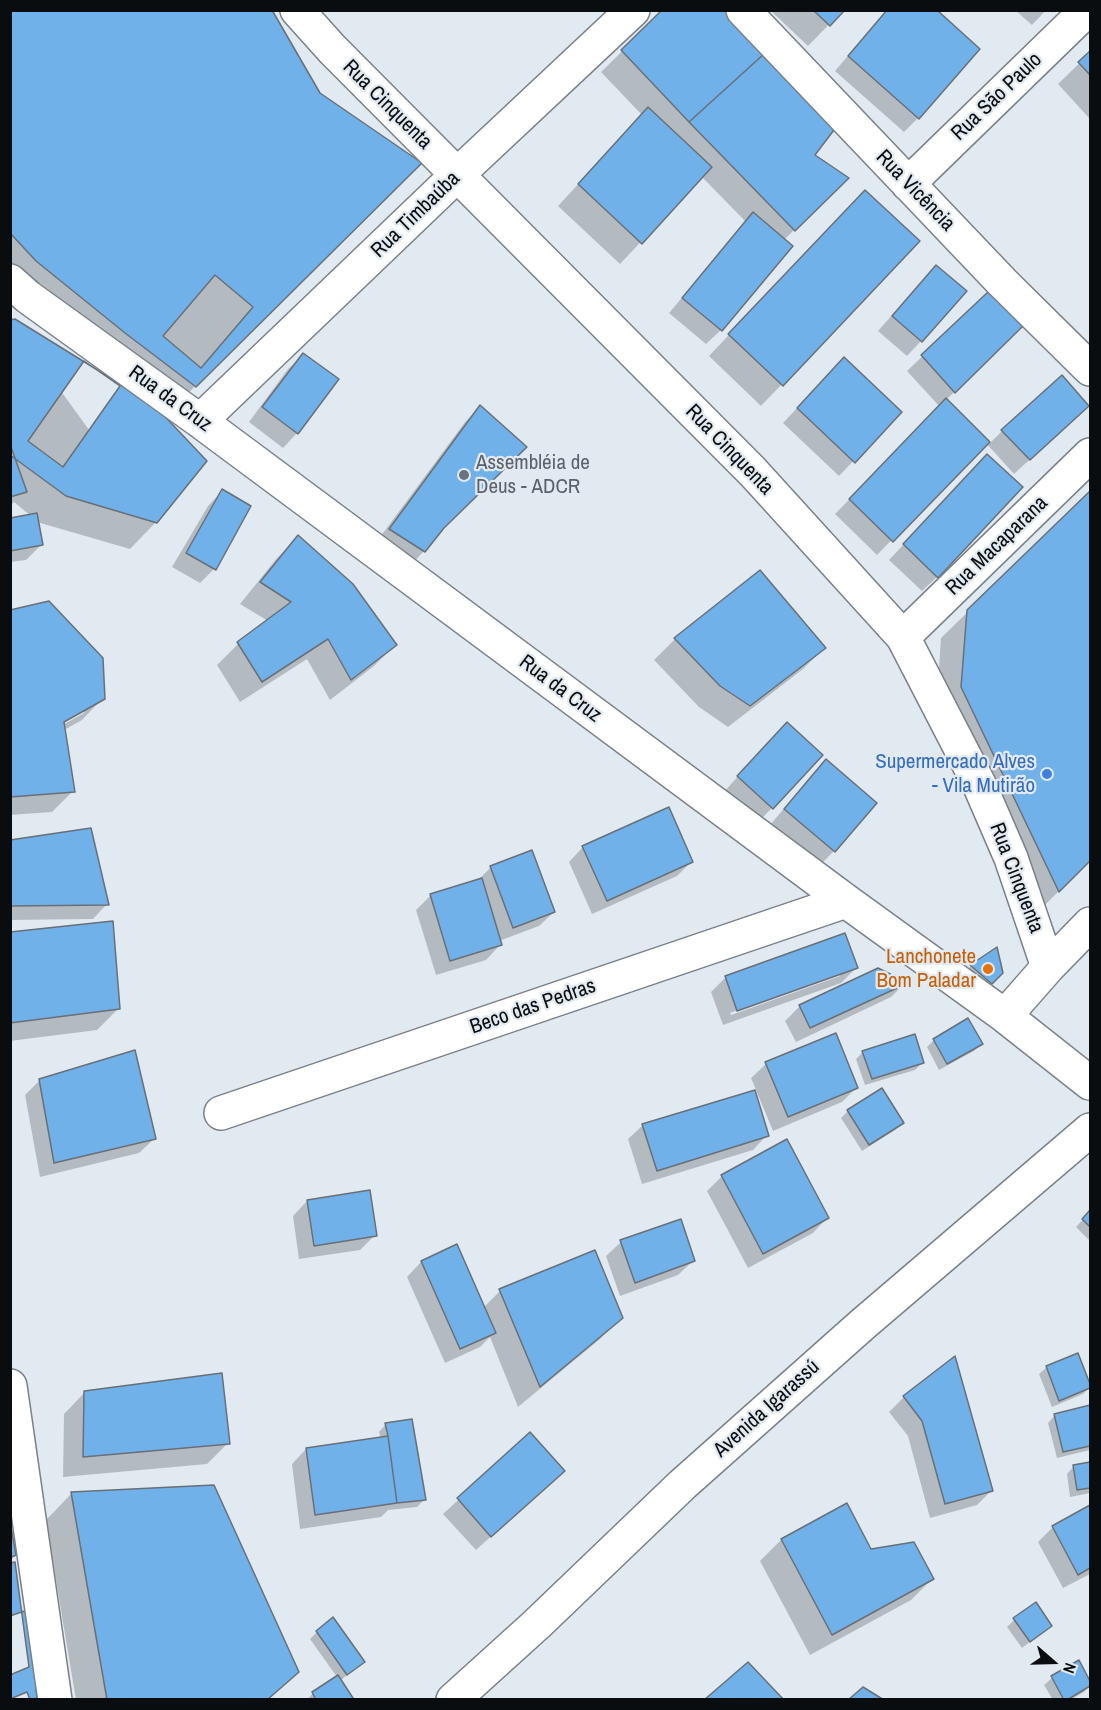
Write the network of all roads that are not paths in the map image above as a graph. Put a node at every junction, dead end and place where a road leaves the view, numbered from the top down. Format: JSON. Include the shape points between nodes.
{"nodes":[{"id":1,"x":297,"y":10,"type":"edge"},
{"id":2,"x":633,"y":10,"type":"edge"},
{"id":3,"x":743,"y":10,"type":"edge"},
{"id":4,"x":1087,"y":10,"type":"edge"},
{"id":5,"x":457,"y":175,"type":"junction"},
{"id":6,"x":908,"y":184,"type":"junction"},
{"id":7,"x":16,"y":293,"type":"edge"},
{"id":8,"x":1090,"y":369,"type":"edge"},
{"id":9,"x":200,"y":421,"type":"junction"},
{"id":10,"x":1090,"y":454,"type":"edge"},
{"id":11,"x":903,"y":637,"type":"junction"},
{"id":12,"x":846,"y":901,"type":"junction"},
{"id":13,"x":1090,"y":924,"type":"edge"},
{"id":14,"x":1048,"y":967,"type":"junction"},
{"id":15,"x":1005,"y":1016,"type":"junction"},
{"id":16,"x":1090,"y":1083,"type":"edge"},
{"id":17,"x":221,"y":1113,"type":"dead end"},
{"id":18,"x":1090,"y":1130,"type":"edge"},
{"id":19,"x":10,"y":1386,"type":"edge"},
{"id":20,"x":55,"y":1700,"type":"edge"},
{"id":21,"x":453,"y":1700,"type":"edge"}],
"edges":[{"from":1,"to":5,"type":"street","name":"Rua Cinquenta"},
{"from":2,"to":5,"type":"street","name":"Rua Timbaúba"},
{"from":3,"to":6,"type":"street","name":"Rua Vicência"},
{"from":4,"to":6,"type":"street","name":"Rua São Paulo"},
{"from":5,"to":9,"type":"street","name":"Rua Timbaúba"},
{"from":5,"to":11,"type":"street","name":"Rua Cinquenta","via":[[753,472]]},
{"from":6,"to":8,"type":"street","name":"Rua Vicência"},
{"from":7,"to":9,"type":"street","name":"Rua da Cruz"},
{"from":9,"to":12,"type":"street","name":"Rua da Cruz"},
{"from":10,"to":11,"type":"street","name":"Rua Macaparana"},
{"from":11,"to":14,"type":"street","name":"Rua Cinquenta","via":[[979,784],[1011,858]]},
{"from":12,"to":15,"type":"street","name":"Rua da Cruz"},
{"from":12,"to":17,"type":"street","name":"Beco das Pedras"},
{"from":13,"to":14,"type":"street"},
{"from":14,"to":15,"type":"street"},
{"from":15,"to":16,"type":"street","name":"Rua da Cruz"},
{"from":18,"to":21,"type":"street","name":"Avenida Igarassú","via":[[863,1324]]},
{"from":19,"to":20,"type":"street"}]}
